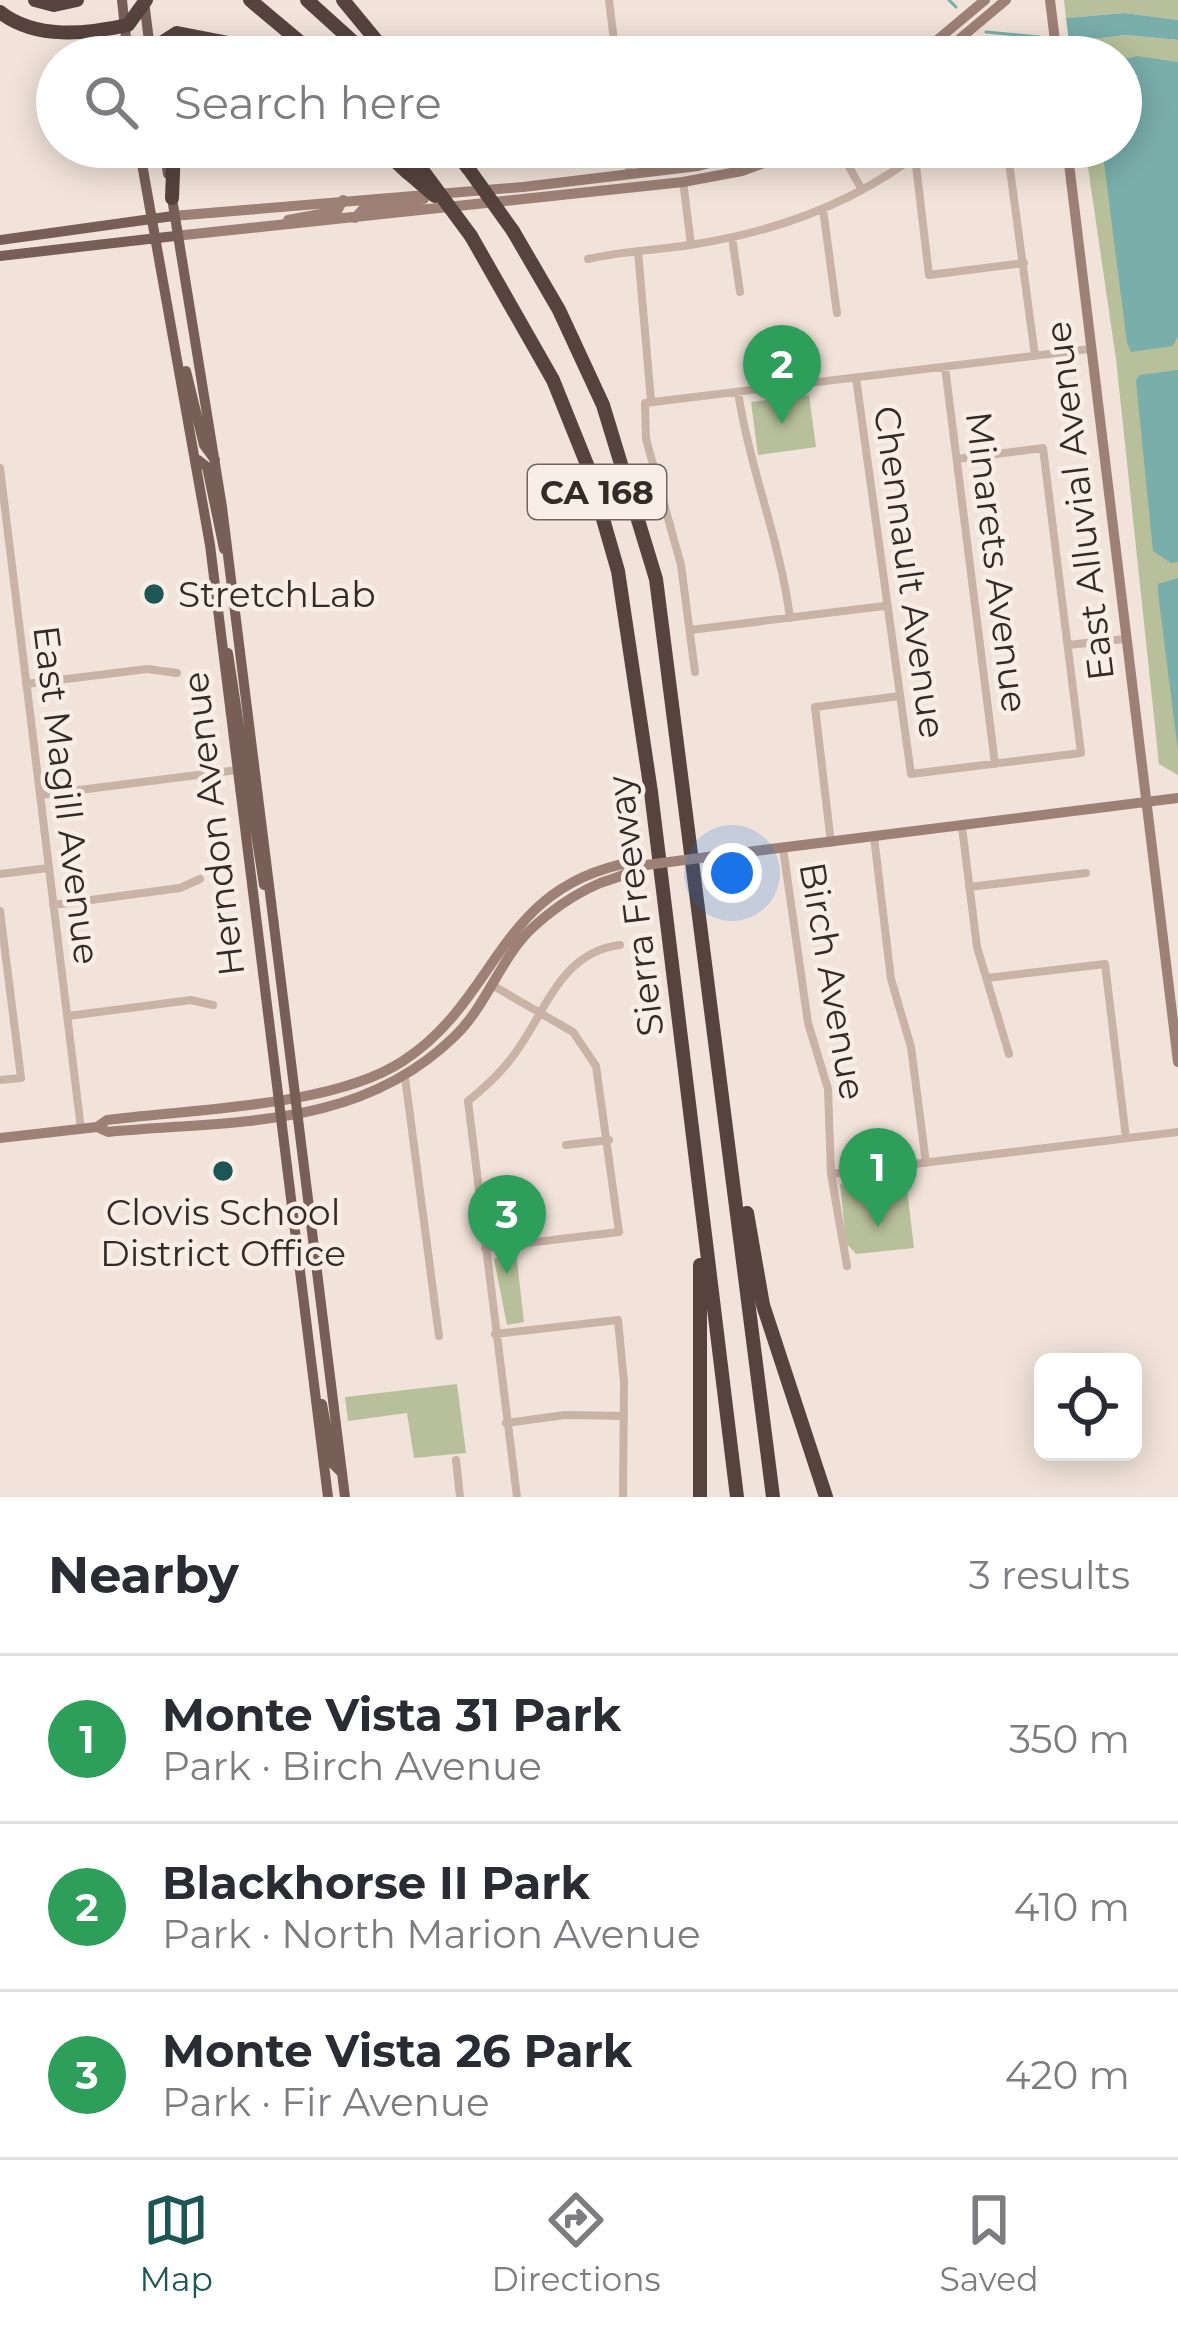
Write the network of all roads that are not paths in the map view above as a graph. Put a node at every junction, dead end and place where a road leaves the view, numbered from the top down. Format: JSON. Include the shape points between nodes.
{"nodes":[{"id":1,"x":35,"y":0,"type":"edge"},
{"id":2,"x":76,"y":0,"type":"edge"},
{"id":3,"x":122,"y":0,"type":"edge"},
{"id":4,"x":240,"y":0,"type":"edge"},
{"id":5,"x":250,"y":0,"type":"edge"},
{"id":6,"x":307,"y":0,"type":"edge"},
{"id":7,"x":343,"y":0,"type":"edge"},
{"id":8,"x":609,"y":0,"type":"edge"},
{"id":9,"x":985,"y":0,"type":"edge"},
{"id":10,"x":1006,"y":0,"type":"edge"},
{"id":11,"x":1050,"y":0,"type":"edge"},
{"id":12,"x":145,"y":2,"type":"edge"},
{"id":13,"x":0,"y":12,"type":"edge"},
{"id":14,"x":280,"y":24,"type":"junction"},
{"id":15,"x":125,"y":26,"type":"junction"},
{"id":16,"x":126,"y":36,"type":"edge"},
{"id":17,"x":149,"y":36,"type":"edge"},
{"id":18,"x":294,"y":36,"type":"edge"},
{"id":19,"x":347,"y":36,"type":"edge"},
{"id":20,"x":373,"y":36,"type":"edge"},
{"id":21,"x":613,"y":36,"type":"edge"},
{"id":22,"x":942,"y":36,"type":"edge"},
{"id":23,"x":963,"y":36,"type":"edge"},
{"id":24,"x":1054,"y":36,"type":"edge"},
{"id":25,"x":142,"y":168,"type":"edge"},
{"id":26,"x":167,"y":168,"type":"edge"},
{"id":27,"x":173,"y":168,"type":"edge"},
{"id":28,"x":468,"y":168,"type":"edge"},
{"id":29,"x":628,"y":168,"type":"edge"},
{"id":30,"x":681,"y":168,"type":"joint"},
{"id":31,"x":750,"y":168,"type":"edge"},
{"id":32,"x":850,"y":168,"type":"edge"},
{"id":33,"x":897,"y":168,"type":"edge"},
{"id":34,"x":916,"y":168,"type":"edge"},
{"id":35,"x":1010,"y":168,"type":"edge"},
{"id":36,"x":1069,"y":168,"type":"edge"},
{"id":37,"x":414,"y":169,"type":"edge"},
{"id":38,"x":630,"y":181,"type":"junction"},
{"id":39,"x":683,"y":182,"type":"junction"},
{"id":40,"x":862,"y":190,"type":"junction"},
{"id":41,"x":444,"y":192,"type":"junction"},
{"id":42,"x":172,"y":199,"type":"junction"},
{"id":43,"x":343,"y":200,"type":"junction"},
{"id":44,"x":824,"y":209,"type":"junction"},
{"id":45,"x":173,"y":216,"type":"junction"},
{"id":46,"x":355,"y":218,"type":"junction"},
{"id":47,"x":149,"y":219,"type":"junction"},
{"id":48,"x":268,"y":227,"type":"junction"},
{"id":49,"x":175,"y":236,"type":"junction"},
{"id":50,"x":153,"y":238,"type":"junction"},
{"id":51,"x":732,"y":238,"type":"junction"},
{"id":52,"x":691,"y":244,"type":"junction"},
{"id":53,"x":0,"y":248,"type":"edge"},
{"id":54,"x":638,"y":251,"type":"junction"},
{"id":55,"x":588,"y":259,"type":"dead end"},
{"id":56,"x":1024,"y":263,"type":"junction"},
{"id":57,"x":740,"y":292,"type":"dead end"},
{"id":58,"x":837,"y":313,"type":"dead end"},
{"id":59,"x":175,"y":346,"type":"junction"},
{"id":60,"x":1090,"y":350,"type":"junction"},
{"id":61,"x":1035,"y":356,"type":"junction"},
{"id":62,"x":945,"y":368,"type":"junction"},
{"id":63,"x":856,"y":378,"type":"junction"},
{"id":64,"x":737,"y":392,"type":"junction"},
{"id":65,"x":647,"y":403,"type":"junction"},
{"id":66,"x":957,"y":459,"type":"junction"},
{"id":67,"x":197,"y":460,"type":"junction"},
{"id":68,"x":215,"y":460,"type":"junction"},
{"id":69,"x":0,"y":468,"type":"edge"},
{"id":70,"x":3,"y":524,"type":"edge"},
{"id":71,"x":229,"y":563,"type":"junction"},
{"id":72,"x":884,"y":606,"type":"junction"},
{"id":73,"x":790,"y":618,"type":"junction"},
{"id":74,"x":690,"y":630,"type":"junction"},
{"id":75,"x":220,"y":633,"type":"junction"},
{"id":76,"x":1125,"y":639,"type":"junction"},
{"id":77,"x":1068,"y":645,"type":"junction"},
{"id":78,"x":695,"y":672,"type":"dead end"},
{"id":79,"x":177,"y":674,"type":"dead end"},
{"id":80,"x":26,"y":684,"type":"junction"},
{"id":81,"x":900,"y":696,"type":"junction"},
{"id":82,"x":995,"y":764,"type":"junction"},
{"id":83,"x":237,"y":770,"type":"junction"},
{"id":84,"x":255,"y":772,"type":"junction"},
{"id":85,"x":40,"y":795,"type":"junction"},
{"id":86,"x":1178,"y":798,"type":"edge"},
{"id":87,"x":1146,"y":804,"type":"junction"},
{"id":88,"x":962,"y":827,"type":"junction"},
{"id":89,"x":874,"y":837,"type":"junction"},
{"id":90,"x":831,"y":843,"type":"junction"},
{"id":91,"x":782,"y":848,"type":"junction"},
{"id":92,"x":639,"y":866,"type":"junction"},
{"id":93,"x":48,"y":868,"type":"junction"},
{"id":94,"x":604,"y":868,"type":"junction"},
{"id":95,"x":1085,"y":873,"type":"dead end"},
{"id":96,"x":0,"y":874,"type":"edge"},
{"id":97,"x":200,"y":879,"type":"dead end"},
{"id":98,"x":969,"y":887,"type":"junction"},
{"id":99,"x":547,"y":898,"type":"junction"},
{"id":100,"x":53,"y":905,"type":"junction"},
{"id":101,"x":271,"y":905,"type":"junction"},
{"id":102,"x":0,"y":911,"type":"edge"},
{"id":103,"x":530,"y":931,"type":"junction"},
{"id":104,"x":620,"y":945,"type":"dead end"},
{"id":105,"x":987,"y":978,"type":"junction"},
{"id":106,"x":492,"y":985,"type":"junction"},
{"id":107,"x":468,"y":999,"type":"junction"},
{"id":108,"x":212,"y":1005,"type":"dead end"},
{"id":109,"x":540,"y":1011,"type":"junction"},
{"id":110,"x":68,"y":1016,"type":"junction"},
{"id":111,"x":1009,"y":1054,"type":"dead end"},
{"id":112,"x":1178,"y":1062,"type":"edge"},
{"id":113,"x":719,"y":1067,"type":"junction"},
{"id":114,"x":405,"y":1077,"type":"junction"},
{"id":115,"x":0,"y":1080,"type":"edge"},
{"id":116,"x":297,"y":1096,"type":"junction"},
{"id":117,"x":277,"y":1098,"type":"junction"},
{"id":118,"x":177,"y":1111,"type":"junction"},
{"id":119,"x":299,"y":1112,"type":"junction"},
{"id":120,"x":278,"y":1114,"type":"junction"},
{"id":121,"x":97,"y":1127,"type":"junction"},
{"id":122,"x":82,"y":1129,"type":"junction"},
{"id":123,"x":133,"y":1130,"type":"junction"},
{"id":124,"x":1178,"y":1132,"type":"edge"},
{"id":125,"x":0,"y":1138,"type":"edge"},
{"id":126,"x":1126,"y":1138,"type":"junction"},
{"id":127,"x":609,"y":1140,"type":"junction"},
{"id":128,"x":566,"y":1145,"type":"dead end"},
{"id":129,"x":926,"y":1163,"type":"junction"},
{"id":130,"x":831,"y":1174,"type":"junction"},
{"id":131,"x":702,"y":1211,"type":"junction"},
{"id":132,"x":485,"y":1248,"type":"junction"},
{"id":133,"x":847,"y":1266,"type":"dead end"},
{"id":134,"x":495,"y":1334,"type":"junction"},
{"id":135,"x":440,"y":1336,"type":"dead end"},
{"id":136,"x":314,"y":1378,"type":"junction"},
{"id":137,"x":624,"y":1416,"type":"junction"},
{"id":138,"x":506,"y":1423,"type":"junction"},
{"id":139,"x":456,"y":1460,"type":"dead end"},
{"id":140,"x":342,"y":1473,"type":"junction"},
{"id":141,"x":328,"y":1497,"type":"edge"},
{"id":142,"x":345,"y":1497,"type":"edge"},
{"id":143,"x":460,"y":1497,"type":"edge"},
{"id":144,"x":517,"y":1497,"type":"edge"},
{"id":145,"x":623,"y":1497,"type":"edge"},
{"id":146,"x":700,"y":1497,"type":"edge"},
{"id":147,"x":737,"y":1497,"type":"edge"},
{"id":148,"x":773,"y":1497,"type":"edge"},
{"id":149,"x":826,"y":1497,"type":"edge"}],
"edges":[{"from":1,"to":2,"type":"highway"},
{"from":3,"to":15,"type":"main road"},
{"from":4,"to":14,"type":"highway"},
{"from":5,"to":14,"type":"highway"},
{"from":6,"to":19,"type":"highway"},
{"from":7,"to":20,"type":"highway"},
{"from":8,"to":21,"type":"street"},
{"from":9,"to":22,"type":"main road"},
{"from":10,"to":23,"type":"main road"},
{"from":11,"to":24,"type":"main road"},
{"from":12,"to":15,"type":"highway"},
{"from":12,"to":17,"type":"main road"},
{"from":13,"to":15,"type":"highway","via":[[47,31]]},
{"from":14,"to":18,"type":"highway"},
{"from":15,"to":16,"type":"main road"},
{"from":25,"to":47,"type":"main road","name":"Herndon Avenue"},
{"from":26,"to":42,"type":"main road","name":"Herndon Avenue"},
{"from":27,"to":42,"type":"highway"},
{"from":28,"to":113,"type":"highway","name":"Sierra Freeway","number":"CA 168","bridge":true,"via":[[584,360],[642,521],[667,638]]},
{"from":29,"to":38,"type":"street"},
{"from":30,"to":38,"type":"main road"},
{"from":30,"to":39,"type":"street"},
{"from":31,"to":39,"type":"main road"},
{"from":32,"to":40,"type":"street"},
{"from":33,"to":40,"type":"street"},
{"from":34,"to":56,"type":"street","via":[[928,275]]},
{"from":35,"to":56,"type":"street"},
{"from":36,"to":60,"type":"main road","name":"East Alluvial Avenue"},
{"from":37,"to":131,"type":"highway","name":"Sierra Freeway","number":"CA 168","bridge":true,"via":[[455,213],[526,325],[602,508],[651,792]]},
{"from":38,"to":39,"type":"main road"},
{"from":38,"to":41,"type":"main road"},
{"from":38,"to":46,"type":"main road"},
{"from":39,"to":52,"type":"street"},
{"from":40,"to":44,"type":"street"},
{"from":41,"to":43,"type":"main road"},
{"from":41,"to":46,"type":"main road","via":[[363,209]]},
{"from":42,"to":45,"type":"main road","name":"Herndon Avenue"},
{"from":43,"to":45,"type":"main road"},
{"from":43,"to":48,"type":"main road","via":[[338,211]]},
{"from":44,"to":51,"type":"street"},
{"from":44,"to":58,"type":"street"},
{"from":45,"to":47,"type":"main road"},
{"from":45,"to":49,"type":"main road","name":"Herndon Avenue"},
{"from":46,"to":48,"type":"main road"},
{"from":47,"to":50,"type":"main road","name":"Herndon Avenue"},
{"from":47,"to":53,"type":"main road"},
{"from":48,"to":49,"type":"main road"},
{"from":49,"to":50,"type":"main road"},
{"from":49,"to":68,"type":"main road","name":"Herndon Avenue"},
{"from":50,"to":53,"type":"main road"},
{"from":50,"to":59,"type":"main road","name":"Herndon Avenue"},
{"from":51,"to":52,"type":"street"},
{"from":51,"to":57,"type":"street"},
{"from":52,"to":54,"type":"street"},
{"from":54,"to":55,"type":"street"},
{"from":54,"to":65,"type":"street"},
{"from":56,"to":61,"type":"street"},
{"from":59,"to":67,"type":"main road","name":"Herndon Avenue"},
{"from":59,"to":68,"type":"main road"},
{"from":60,"to":61,"type":"street"},
{"from":60,"to":76,"type":"main road","name":"East Alluvial Avenue"},
{"from":61,"to":62,"type":"street"},
{"from":62,"to":63,"type":"street"},
{"from":62,"to":66,"type":"street","name":"Minarets Avenue"},
{"from":63,"to":64,"type":"street"},
{"from":63,"to":72,"type":"street","name":"Chennault Avenue"},
{"from":64,"to":65,"type":"street"},
{"from":64,"to":73,"type":"street","via":[[779,542]]},
{"from":65,"to":74,"type":"street","via":[[646,439]]},
{"from":66,"to":77,"type":"street","via":[[1043,448]]},
{"from":66,"to":82,"type":"street","name":"Minarets Avenue"},
{"from":67,"to":71,"type":"main road","via":[[207,467]]},
{"from":67,"to":75,"type":"main road","name":"Herndon Avenue"},
{"from":68,"to":71,"type":"main road","name":"Herndon Avenue"},
{"from":69,"to":70,"type":"street","name":"East Magill Avenue"},
{"from":70,"to":80,"type":"street","name":"East Magill Avenue"},
{"from":71,"to":84,"type":"main road","name":"Herndon Avenue"},
{"from":72,"to":73,"type":"street"},
{"from":72,"to":81,"type":"street","name":"Chennault Avenue"},
{"from":73,"to":74,"type":"street"},
{"from":74,"to":78,"type":"street"},
{"from":75,"to":83,"type":"main road","name":"Herndon Avenue"},
{"from":75,"to":84,"type":"main road","via":[[233,666],[244,759]]},
{"from":76,"to":77,"type":"street"},
{"from":76,"to":87,"type":"main road","name":"East Alluvial Avenue"},
{"from":77,"to":82,"type":"street","via":[[1081,753]]},
{"from":79,"to":80,"type":"street","via":[[147,668]]},
{"from":80,"to":85,"type":"street","name":"East Magill Avenue"},
{"from":81,"to":82,"type":"street","name":"Chennault Avenue","via":[[911,774]]},
{"from":81,"to":90,"type":"street","name":"Birch Avenue","via":[[815,707]]},
{"from":83,"to":85,"type":"street"},
{"from":83,"to":101,"type":"main road","via":[[247,776],[258,870]]},
{"from":83,"to":117,"type":"main road","name":"Herndon Avenue"},
{"from":84,"to":101,"type":"main road","name":"Herndon Avenue"},
{"from":85,"to":93,"type":"street","name":"East Magill Avenue"},
{"from":86,"to":87,"type":"main road"},
{"from":87,"to":88,"type":"main road"},
{"from":87,"to":112,"type":"main road","name":"East Alluvial Avenue"},
{"from":88,"to":89,"type":"main road"},
{"from":88,"to":98,"type":"street"},
{"from":89,"to":90,"type":"main road"},
{"from":89,"to":129,"type":"street"},
{"from":90,"to":91,"type":"main road"},
{"from":91,"to":92,"type":"main road","bridge":true},
{"from":91,"to":130,"type":"street","name":"Birch Avenue","via":[[808,1023],[828,1089]]},
{"from":92,"to":94,"type":"main road"},
{"from":92,"to":103,"type":"main road","via":[[580,893]]},
{"from":93,"to":96,"type":"street"},
{"from":93,"to":100,"type":"street","name":"East Magill Avenue"},
{"from":94,"to":99,"type":"main road"},
{"from":94,"to":103,"type":"main road","via":[[548,906]]},
{"from":95,"to":98,"type":"street"},
{"from":97,"to":100,"type":"street"},
{"from":98,"to":105,"type":"street"},
{"from":99,"to":106,"type":"main road","via":[[495,963]]},
{"from":99,"to":107,"type":"main road","via":[[506,938]]},
{"from":100,"to":110,"type":"street","name":"East Magill Avenue"},
{"from":101,"to":116,"type":"main road","name":"Herndon Avenue"},
{"from":102,"to":115,"type":"street","via":[[21,1078]]},
{"from":103,"to":106,"type":"main road"},
{"from":104,"to":109,"type":"street","via":[[584,957]]},
{"from":105,"to":111,"type":"street"},
{"from":105,"to":126,"type":"street","via":[[1105,964]]},
{"from":106,"to":109,"type":"street"},
{"from":106,"to":114,"type":"main road","via":[[455,1036]]},
{"from":107,"to":114,"type":"main road"},
{"from":107,"to":116,"type":"main road","via":[[392,1068]]},
{"from":108,"to":110,"type":"street","via":[[191,1000]]},
{"from":109,"to":127,"type":"street","via":[[573,1032],[596,1066]]},
{"from":109,"to":132,"type":"street","via":[[515,1054],[468,1101]]},
{"from":110,"to":122,"type":"street","name":"East Magill Avenue"},
{"from":113,"to":148,"type":"highway","name":"Sierra Freeway","number":"CA 168"},
{"from":113,"to":149,"type":"highway","via":[[764,1305]]},
{"from":114,"to":119,"type":"main road","via":[[357,1102]]},
{"from":114,"to":135,"type":"street"},
{"from":116,"to":117,"type":"main road"},
{"from":116,"to":119,"type":"main road","name":"Herndon Avenue"},
{"from":117,"to":118,"type":"main road"},
{"from":117,"to":120,"type":"main road","name":"Herndon Avenue"},
{"from":118,"to":121,"type":"main road"},
{"from":118,"to":123,"type":"main road"},
{"from":119,"to":120,"type":"main road"},
{"from":119,"to":140,"type":"main road","name":"Herndon Avenue"},
{"from":120,"to":123,"type":"main road"},
{"from":120,"to":136,"type":"main road","name":"Herndon Avenue"},
{"from":121,"to":122,"type":"main road"},
{"from":121,"to":123,"type":"main road"},
{"from":122,"to":125,"type":"main road"},
{"from":124,"to":126,"type":"street"},
{"from":126,"to":129,"type":"street"},
{"from":127,"to":128,"type":"street"},
{"from":127,"to":132,"type":"street","via":[[619,1232]]},
{"from":129,"to":130,"type":"street"},
{"from":130,"to":133,"type":"street","name":"Birch Avenue"},
{"from":131,"to":146,"type":"highway"},
{"from":131,"to":147,"type":"highway","name":"Sierra Freeway","number":"CA 168"},
{"from":132,"to":134,"type":"street"},
{"from":134,"to":137,"type":"street","via":[[618,1320]]},
{"from":134,"to":138,"type":"street"},
{"from":136,"to":140,"type":"main road","via":[[334,1468]]},
{"from":136,"to":141,"type":"main road","name":"Herndon Avenue"},
{"from":137,"to":138,"type":"street"},
{"from":137,"to":145,"type":"street"},
{"from":138,"to":144,"type":"street"},
{"from":139,"to":143,"type":"street"},
{"from":140,"to":142,"type":"main road","name":"Herndon Avenue"}]}
